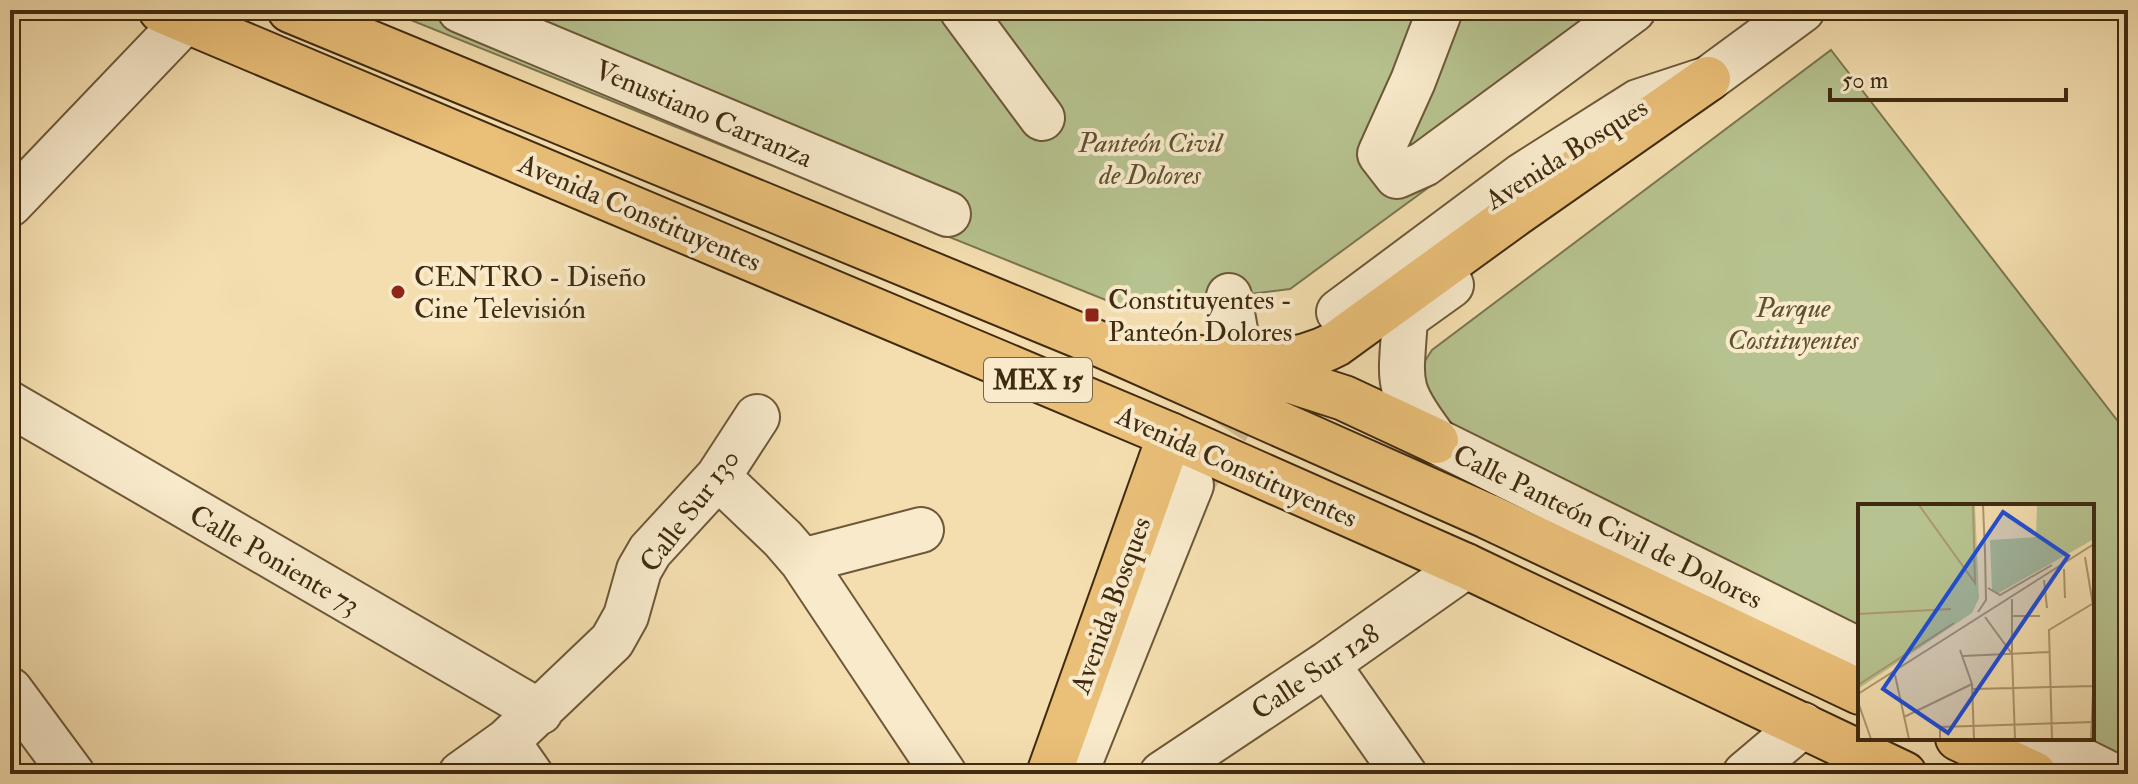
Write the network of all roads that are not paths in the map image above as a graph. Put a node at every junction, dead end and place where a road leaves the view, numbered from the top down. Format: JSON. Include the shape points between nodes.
{"nodes":[{"id":1,"x":290,"y":10,"type":"edge"},
{"id":2,"x":460,"y":10,"type":"edge"},
{"id":3,"x":962,"y":10,"type":"edge"},
{"id":4,"x":1440,"y":10,"type":"edge"},
{"id":5,"x":1633,"y":10,"type":"edge"},
{"id":6,"x":1802,"y":10,"type":"edge"},
{"id":7,"x":174,"y":15,"type":"edge"},
{"id":8,"x":1708,"y":79,"type":"junction"},
{"id":9,"x":1042,"y":118,"type":"dead end"},
{"id":10,"x":10,"y":204,"type":"edge"},
{"id":11,"x":948,"y":214,"type":"dead end"},
{"id":12,"x":1229,"y":296,"type":"dead end"},
{"id":13,"x":1339,"y":312,"type":"dead end"},
{"id":14,"x":1405,"y":318,"type":"junction"},
{"id":15,"x":1239,"y":385,"type":"junction"},
{"id":16,"x":1344,"y":398,"type":"junction"},
{"id":17,"x":10,"y":404,"type":"edge"},
{"id":18,"x":757,"y":417,"type":"dead end"},
{"id":19,"x":1170,"y":435,"type":"junction"},
{"id":20,"x":1436,"y":441,"type":"junction"},
{"id":21,"x":1383,"y":470,"type":"junction"},
{"id":22,"x":718,"y":477,"type":"junction"},
{"id":23,"x":1191,"y":485,"type":"tunnel mouth"},
{"id":24,"x":921,"y":530,"type":"dead end"},
{"id":25,"x":802,"y":561,"type":"junction"},
{"id":26,"x":1466,"y":566,"type":"junction"},
{"id":27,"x":1858,"y":650,"type":"edge"},
{"id":28,"x":1327,"y":664,"type":"junction"},
{"id":29,"x":10,"y":690,"type":"edge"},
{"id":30,"x":1858,"y":691,"type":"edge"},
{"id":31,"x":540,"y":712,"type":"junction"},
{"id":32,"x":1803,"y":725,"type":"junction"},
{"id":33,"x":1962,"y":740,"type":"edge"},
{"id":34,"x":2041,"y":740,"type":"edge"},
{"id":35,"x":519,"y":758,"type":"edge"},
{"id":36,"x":72,"y":774,"type":"edge"},
{"id":37,"x":461,"y":774,"type":"edge"},
{"id":38,"x":944,"y":774,"type":"edge"},
{"id":39,"x":1049,"y":774,"type":"edge"},
{"id":40,"x":1075,"y":774,"type":"edge"},
{"id":41,"x":1162,"y":774,"type":"edge"},
{"id":42,"x":1404,"y":774,"type":"edge"},
{"id":43,"x":1745,"y":774,"type":"edge"},
{"id":44,"x":1904,"y":774,"type":"edge"},
{"id":45,"x":2034,"y":774,"type":"edge"},
{"id":46,"x":2109,"y":774,"type":"edge"}],
"edges":[{"from":1,"to":15,"type":"main road","name":"Avenida Constituyentes","number":"MEX 15","via":[[1095,342]]},
{"from":2,"to":11,"type":"street","name":"Venustiano Carranza"},
{"from":3,"to":9,"type":"street"},
{"from":4,"to":5,"type":"street","via":[[1380,154],[1397,176],[1424,164]]},
{"from":6,"to":8,"type":"street","name":"Avenida Bosques"},
{"from":7,"to":10,"type":"street"},
{"from":7,"to":19,"type":"main road","name":"Avenida Constituyentes","number":"MEX 15"},
{"from":8,"to":13,"type":"street","name":"Avenida Bosques","via":[[1638,102],[1523,175]]},
{"from":8,"to":14,"type":"street","via":[[1665,128],[1611,172]]},
{"from":8,"to":15,"type":"main road","via":[[1336,344]]},
{"from":12,"to":15,"type":"street"},
{"from":14,"to":16,"type":"main road","via":[[1355,357]]},
{"from":14,"to":20,"type":"street","name":"Calle Panteón Civil de Dolores","via":[[1403,392]]},
{"from":15,"to":16,"type":"main road"},
{"from":15,"to":21,"type":"main road","name":"Avenida Constituyentes"},
{"from":16,"to":20,"type":"main road"},
{"from":16,"to":21,"type":"main road","via":[[1363,442]]},
{"from":17,"to":31,"type":"street","name":"Calle Poniente 73"},
{"from":18,"to":22,"type":"street","name":"Calle Sur 130"},
{"from":19,"to":26,"type":"main road","name":"Avenida Constituyentes","number":"MEX 15"},
{"from":19,"to":39,"type":"main road","name":"Avenida Bosques"},
{"from":20,"to":27,"type":"street","name":"Calle Panteón Civil de Dolores"},
{"from":21,"to":30,"type":"main road","name":"Avenida Constituyentes"},
{"from":22,"to":25,"type":"street"},
{"from":22,"to":31,"type":"street","name":"Calle Sur 130","via":[[650,551],[612,641]]},
{"from":23,"to":40,"type":"street"},
{"from":24,"to":25,"type":"street"},
{"from":25,"to":38,"type":"street"},
{"from":26,"to":28,"type":"street","name":"Calle Sur 128"},
{"from":26,"to":32,"type":"main road","name":"Avenida Constituyentes","number":"MEX 15"},
{"from":28,"to":41,"type":"street","name":"Calle Sur 128"},
{"from":28,"to":42,"type":"street"},
{"from":29,"to":36,"type":"street"},
{"from":31,"to":35,"type":"street","name":"Calle Sur 130"},
{"from":32,"to":43,"type":"street"},
{"from":32,"to":44,"type":"main road","name":"Avenida Constituyentes","number":"MEX 15"},
{"from":33,"to":45,"type":"main road"},
{"from":34,"to":46,"type":"street"},
{"from":35,"to":37,"type":"street","name":"Calle Sur 130"}]}
